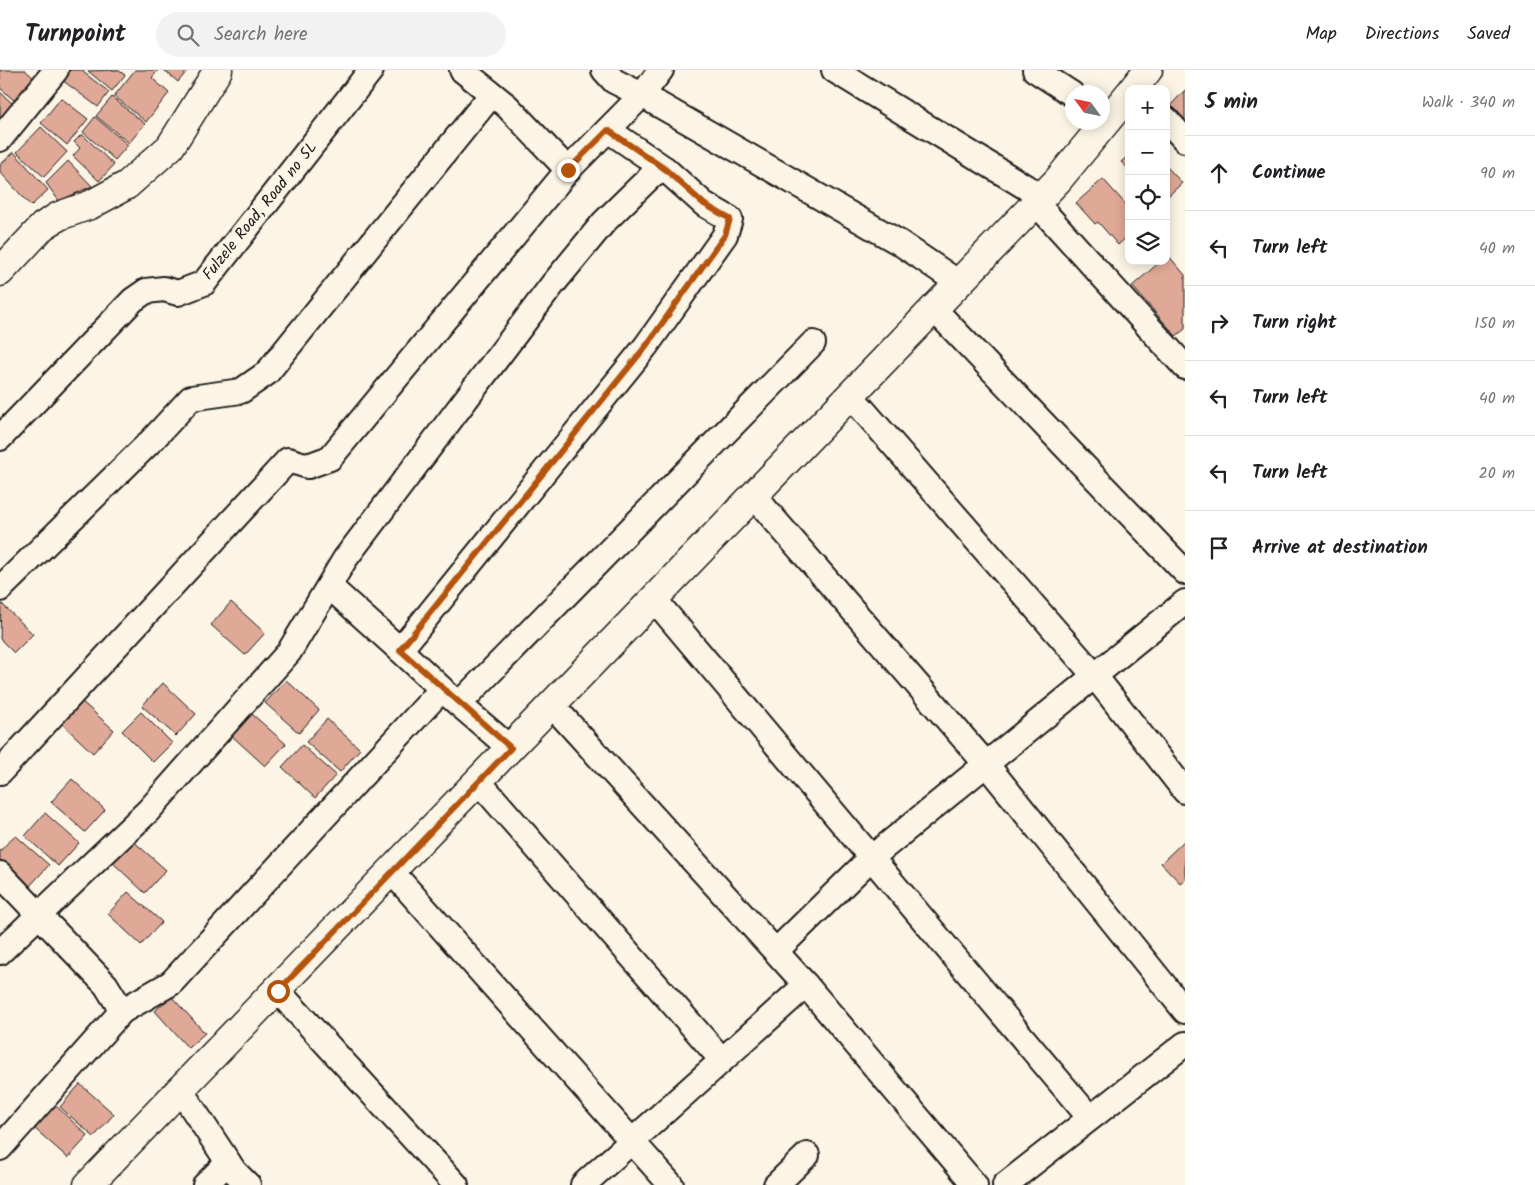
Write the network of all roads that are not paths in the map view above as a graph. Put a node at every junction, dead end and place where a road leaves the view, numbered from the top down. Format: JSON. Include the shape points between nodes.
{"nodes":[{"id":1,"x":56,"y":70,"type":"edge"},
{"id":2,"x":218,"y":70,"type":"edge"},
{"id":3,"x":371,"y":70,"type":"edge"},
{"id":4,"x":462,"y":70,"type":"edge"},
{"id":5,"x":604,"y":70,"type":"edge"},
{"id":6,"x":661,"y":70,"type":"edge"},
{"id":7,"x":834,"y":70,"type":"edge"},
{"id":8,"x":1035,"y":70,"type":"edge"},
{"id":9,"x":1065,"y":89,"type":"edge"},
{"id":10,"x":492,"y":94,"type":"junction"},
{"id":11,"x":642,"y":96,"type":"junction"},
{"id":12,"x":1125,"y":97,"type":"edge"},
{"id":13,"x":1110,"y":111,"type":"edge"},
{"id":14,"x":1170,"y":123,"type":"edge"},
{"id":15,"x":608,"y":130,"type":"junction"},
{"id":16,"x":1094,"y":130,"type":"edge"},
{"id":17,"x":0,"y":139,"type":"edge"},
{"id":18,"x":1185,"y":140,"type":"edge"},
{"id":19,"x":665,"y":169,"type":"junction"},
{"id":20,"x":568,"y":170,"type":"junction"},
{"id":21,"x":1039,"y":200,"type":"junction"},
{"id":22,"x":0,"y":272,"type":"edge"},
{"id":23,"x":959,"y":283,"type":"junction"},
{"id":24,"x":934,"y":309,"type":"junction"},
{"id":25,"x":813,"y":343,"type":"dead end"},
{"id":26,"x":1185,"y":367,"type":"edge"},
{"id":27,"x":851,"y":396,"type":"junction"},
{"id":28,"x":0,"y":438,"type":"edge"},
{"id":29,"x":754,"y":496,"type":"junction"},
{"id":30,"x":1185,"y":572,"type":"edge"},
{"id":31,"x":329,"y":586,"type":"junction"},
{"id":32,"x":0,"y":589,"type":"edge"},
{"id":33,"x":654,"y":599,"type":"junction"},
{"id":34,"x":1185,"y":602,"type":"edge"},
{"id":35,"x":400,"y":650,"type":"junction"},
{"id":36,"x":1094,"y":675,"type":"junction"},
{"id":37,"x":450,"y":697,"type":"junction"},
{"id":38,"x":552,"y":706,"type":"junction"},
{"id":39,"x":511,"y":748,"type":"junction"},
{"id":40,"x":986,"y":764,"type":"junction"},
{"id":41,"x":0,"y":772,"type":"edge"},
{"id":42,"x":479,"y":782,"type":"junction"},
{"id":43,"x":1185,"y":791,"type":"edge"},
{"id":44,"x":871,"y":858,"type":"junction"},
{"id":45,"x":392,"y":872,"type":"junction"},
{"id":46,"x":0,"y":874,"type":"edge"},
{"id":47,"x":40,"y":915,"type":"junction"},
{"id":48,"x":776,"y":951,"type":"junction"},
{"id":49,"x":0,"y":952,"type":"edge"},
{"id":50,"x":806,"y":984,"type":"junction"},
{"id":51,"x":278,"y":991,"type":"junction"},
{"id":52,"x":122,"y":1011,"type":"junction"},
{"id":53,"x":1185,"y":1011,"type":"edge"},
{"id":54,"x":1185,"y":1044,"type":"edge"},
{"id":55,"x":722,"y":1060,"type":"junction"},
{"id":56,"x":181,"y":1091,"type":"junction"},
{"id":57,"x":1090,"y":1118,"type":"junction"},
{"id":58,"x":631,"y":1142,"type":"junction"},
{"id":59,"x":0,"y":1148,"type":"edge"},
{"id":60,"x":807,"y":1155,"type":"dead end"},
{"id":61,"x":228,"y":1162,"type":"junction"},
{"id":62,"x":88,"y":1185,"type":"edge"},
{"id":63,"x":205,"y":1185,"type":"edge"},
{"id":64,"x":248,"y":1185,"type":"edge"},
{"id":65,"x":456,"y":1185,"type":"edge"},
{"id":66,"x":583,"y":1185,"type":"edge"},
{"id":67,"x":671,"y":1185,"type":"edge"},
{"id":68,"x":776,"y":1185,"type":"edge"},
{"id":69,"x":975,"y":1185,"type":"edge"},
{"id":70,"x":1005,"y":1185,"type":"edge"}],
"edges":[{"from":1,"to":17,"type":"street"},
{"from":2,"to":22,"type":"street","via":[[170,147],[127,185],[42,226]]},
{"from":3,"to":28,"type":"street","name":"Fulzele Road, Road no 5L","via":[[204,283],[178,293],[164,289],[146,291],[133,300]]},
{"from":4,"to":10,"type":"street"},
{"from":5,"to":11,"type":"street","via":[[614,81]]},
{"from":6,"to":11,"type":"street"},
{"from":7,"to":21,"type":"street"},
{"from":8,"to":9,"type":"street"},
{"from":10,"to":20,"type":"street","via":[[508,106]]},
{"from":10,"to":32,"type":"street","via":[[267,373],[241,391],[191,398]]},
{"from":11,"to":15,"type":"street"},
{"from":11,"to":23,"type":"street","via":[[900,243]]},
{"from":12,"to":13,"type":"street"},
{"from":14,"to":18,"type":"street"},
{"from":15,"to":19,"type":"street"},
{"from":15,"to":20,"type":"street"},
{"from":16,"to":21,"type":"street"},
{"from":19,"to":31,"type":"street","via":[[650,177],[604,222],[553,284],[382,509]]},
{"from":19,"to":35,"type":"street","via":[[704,204],[730,219],[725,235],[646,346]]},
{"from":20,"to":41,"type":"street","via":[[330,458],[308,466],[288,460]]},
{"from":21,"to":23,"type":"street"},
{"from":21,"to":26,"type":"street"},
{"from":23,"to":24,"type":"street"},
{"from":24,"to":27,"type":"street"},
{"from":24,"to":30,"type":"street"},
{"from":25,"to":37,"type":"street"},
{"from":27,"to":29,"type":"street"},
{"from":27,"to":36,"type":"street"},
{"from":29,"to":33,"type":"street"},
{"from":29,"to":40,"type":"street"},
{"from":31,"to":35,"type":"street"},
{"from":31,"to":47,"type":"street","via":[[289,652],[148,811]]},
{"from":33,"to":38,"type":"street"},
{"from":33,"to":44,"type":"street"},
{"from":34,"to":36,"type":"street"},
{"from":35,"to":37,"type":"street"},
{"from":36,"to":40,"type":"street"},
{"from":36,"to":43,"type":"street"},
{"from":37,"to":39,"type":"street"},
{"from":37,"to":52,"type":"street","via":[[171,983]]},
{"from":38,"to":39,"type":"street"},
{"from":38,"to":48,"type":"street"},
{"from":39,"to":42,"type":"street"},
{"from":40,"to":44,"type":"street"},
{"from":40,"to":53,"type":"street"},
{"from":42,"to":45,"type":"street"},
{"from":42,"to":55,"type":"street"},
{"from":44,"to":48,"type":"street"},
{"from":44,"to":57,"type":"street"},
{"from":45,"to":51,"type":"street"},
{"from":45,"to":58,"type":"street"},
{"from":46,"to":47,"type":"street"},
{"from":47,"to":49,"type":"street"},
{"from":47,"to":52,"type":"street","via":[[106,985]]},
{"from":48,"to":50,"type":"street"},
{"from":50,"to":55,"type":"street"},
{"from":50,"to":69,"type":"street"},
{"from":51,"to":56,"type":"street"},
{"from":51,"to":65,"type":"street"},
{"from":52,"to":59,"type":"street"},
{"from":54,"to":57,"type":"street"},
{"from":55,"to":58,"type":"street"},
{"from":56,"to":61,"type":"street"},
{"from":56,"to":62,"type":"street"},
{"from":57,"to":70,"type":"street"},
{"from":58,"to":66,"type":"street"},
{"from":58,"to":67,"type":"street"},
{"from":60,"to":68,"type":"street"},
{"from":61,"to":63,"type":"street"},
{"from":61,"to":64,"type":"street"}]}
